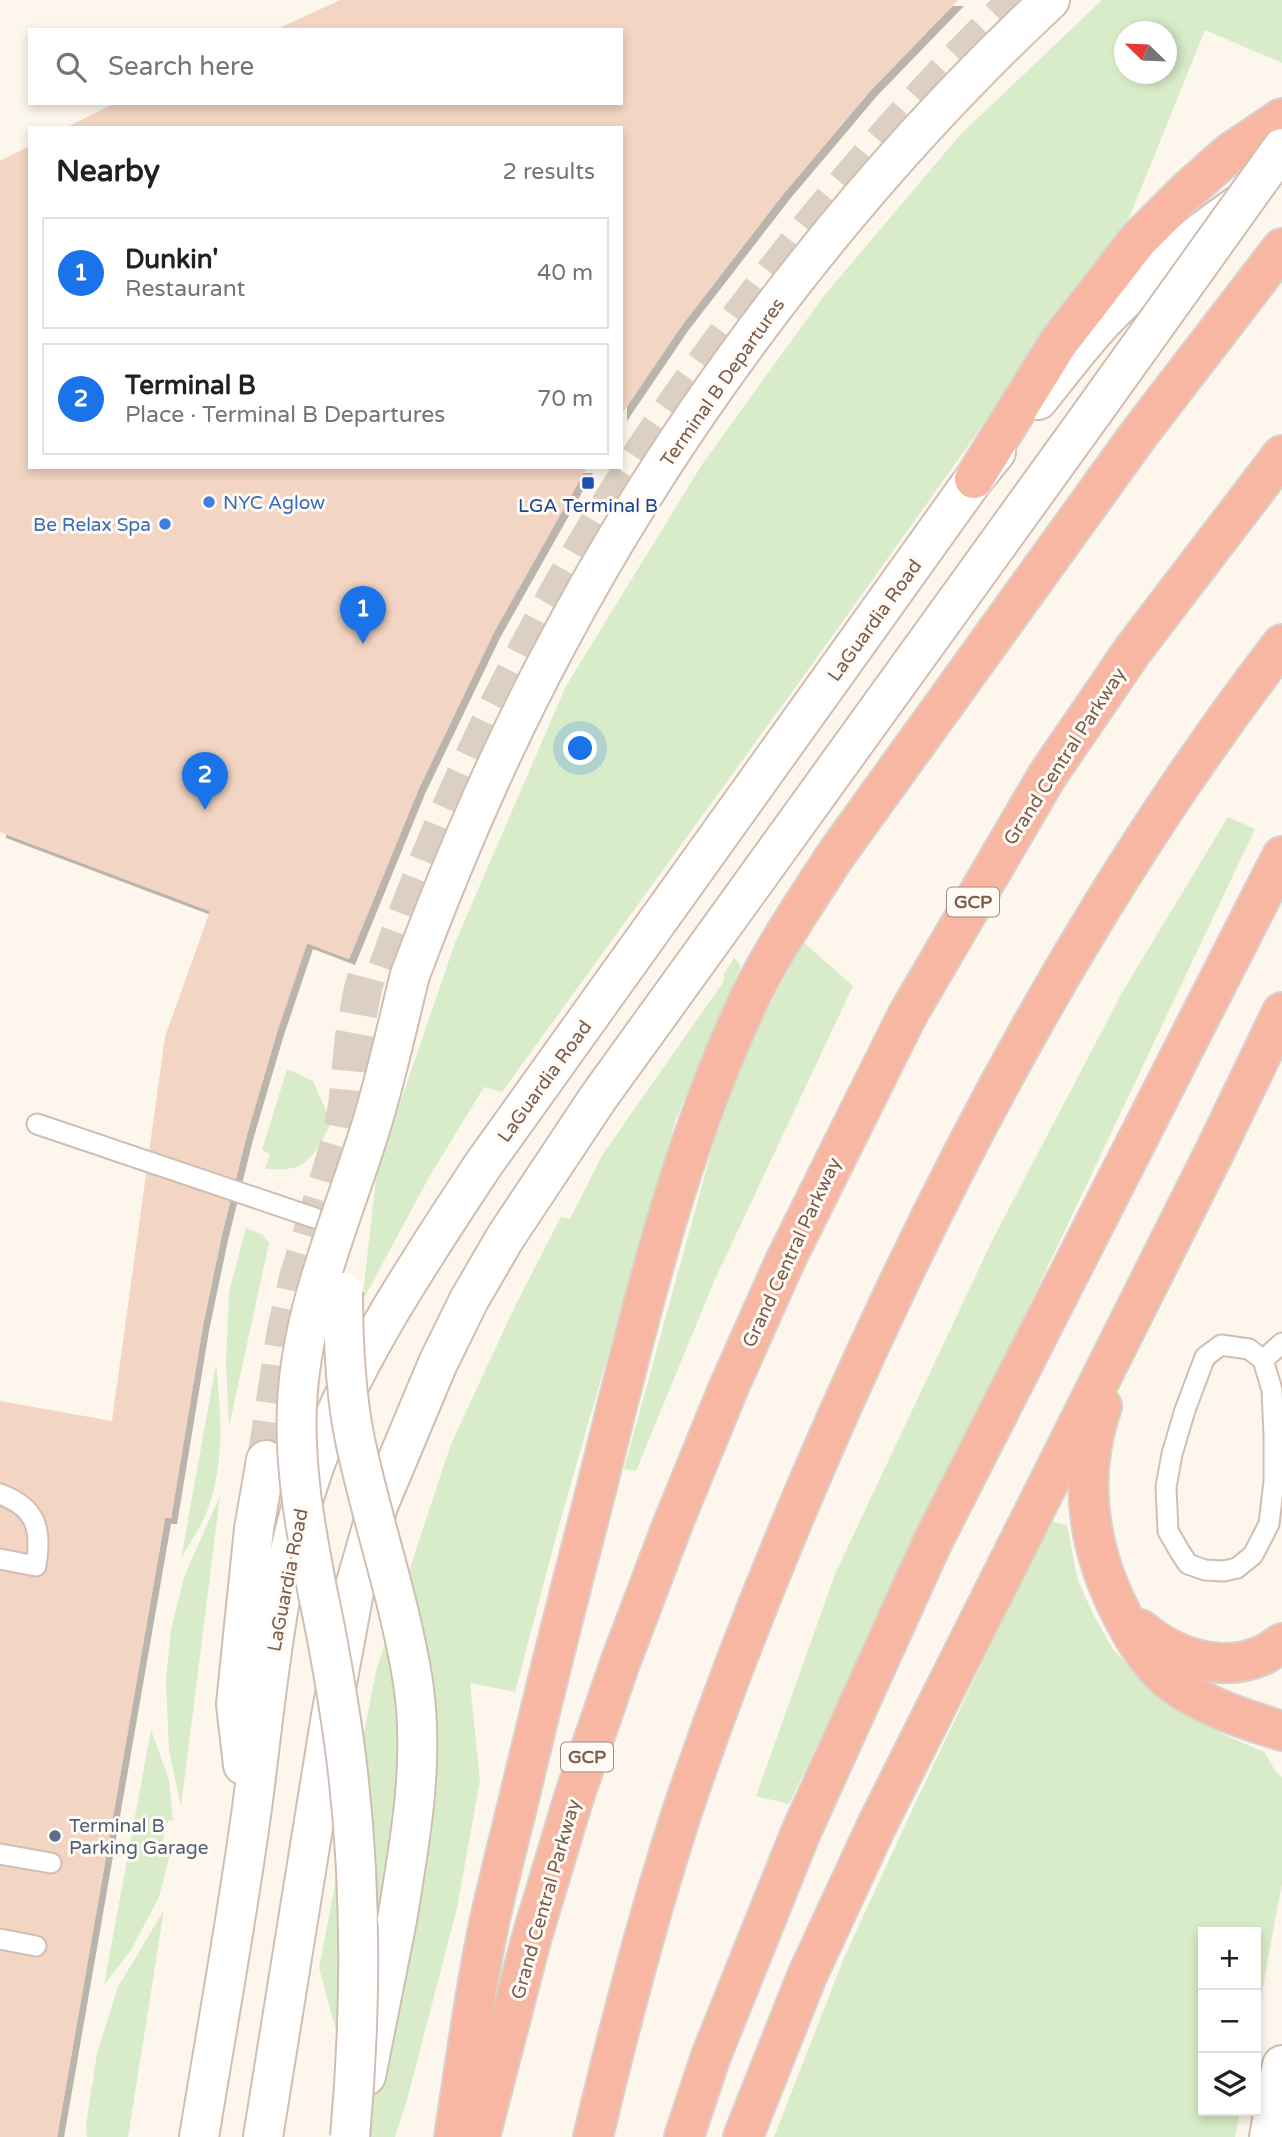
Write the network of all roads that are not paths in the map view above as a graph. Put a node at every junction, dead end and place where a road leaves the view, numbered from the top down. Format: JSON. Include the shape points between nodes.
{"nodes":[{"id":1,"x":1050,"y":0,"type":"edge"},
{"id":2,"x":1282,"y":118,"type":"edge"},
{"id":3,"x":1282,"y":148,"type":"edge"},
{"id":4,"x":1282,"y":174,"type":"edge"},
{"id":5,"x":1282,"y":248,"type":"edge"},
{"id":6,"x":1282,"y":455,"type":"edge"},
{"id":7,"x":974,"y":479,"type":"junction"},
{"id":8,"x":1282,"y":644,"type":"edge"},
{"id":9,"x":1282,"y":856,"type":"edge"},
{"id":10,"x":1282,"y":1012,"type":"edge"},
{"id":11,"x":37,"y":1124,"type":"dead end"},
{"id":12,"x":1215,"y":1151,"type":"junction"},
{"id":13,"x":316,"y":1218,"type":"dead end"},
{"id":14,"x":343,"y":1292,"type":"dead end"},
{"id":15,"x":1282,"y":1343,"type":"edge"},
{"id":16,"x":1263,"y":1360,"type":"junction"},
{"id":17,"x":266,"y":1460,"type":"tunnel mouth"},
{"id":18,"x":0,"y":1494,"type":"edge"},
{"id":19,"x":0,"y":1559,"type":"edge"},
{"id":20,"x":1114,"y":1601,"type":"junction"},
{"id":21,"x":1282,"y":1643,"type":"edge"},
{"id":22,"x":1282,"y":1731,"type":"edge"},
{"id":23,"x":249,"y":1827,"type":"junction"},
{"id":24,"x":0,"y":1854,"type":"edge"},
{"id":25,"x":51,"y":1863,"type":"dead end"},
{"id":26,"x":0,"y":1939,"type":"edge"},
{"id":27,"x":36,"y":1946,"type":"dead end"},
{"id":28,"x":1282,"y":2065,"type":"edge"},
{"id":29,"x":199,"y":2137,"type":"edge"},
{"id":30,"x":263,"y":2137,"type":"edge"},
{"id":31,"x":352,"y":2137,"type":"edge"},
{"id":32,"x":454,"y":2137,"type":"edge"},
{"id":33,"x":480,"y":2137,"type":"edge"},
{"id":34,"x":593,"y":2137,"type":"edge"},
{"id":35,"x":684,"y":2137,"type":"edge"},
{"id":36,"x":743,"y":2137,"type":"edge"},
{"id":37,"x":1269,"y":2137,"type":"edge"}],
"edges":[{"from":1,"to":31,"type":"street","name":"Terminal B Departures","bridge":true,"via":[[948,101],[822,246],[667,458],[590,583],[525,705],[453,862],[410,975],[368,1139],[316,1291],[300,1366],[297,1406],[299,1483],[334,1675],[351,1801],[358,1936]]},
{"from":2,"to":7,"type":"highway","via":[[1230,153],[1138,240],[1059,342]]},
{"from":3,"to":30,"type":"street","bridge":true,"via":[[598,1098],[469,1300],[378,1506],[355,1586]]},
{"from":4,"to":7,"type":"street","name":"LaGuardia Road","via":[[1212,223],[1138,287],[1093,333]]},
{"from":5,"to":32,"type":"highway","via":[[1139,434],[835,856],[741,1016],[689,1148],[552,1662],[490,1919]]},
{"from":6,"to":33,"type":"highway","name":"Grand Central Parkway","number":"GCP","via":[[1133,650],[1048,776],[908,1014],[786,1259],[728,1389],[620,1664],[535,1927]]},
{"from":7,"to":23,"type":"street","name":"LaGuardia Road","via":[[483,1165],[355,1377],[298,1516],[279,1604]]},
{"from":8,"to":34,"type":"highway","via":[[1129,863],[1064,971],[993,1095],[868,1348],[781,1546],[686,1802],[639,1956]]},
{"from":9,"to":35,"type":"highway","via":[[933,1541],[750,1954]]},
{"from":10,"to":12,"type":"highway"},
{"from":11,"to":13,"type":"lane"},
{"from":12,"to":20,"type":"highway","via":[[1111,1380],[1091,1445],[1090,1522]]},
{"from":12,"to":36,"type":"highway","via":[[877,1825],[807,1976]]},
{"from":14,"to":31,"type":"street","bridge":true,"via":[[344,1357],[355,1438],[413,1684],[417,1772],[401,1895]]},
{"from":15,"to":16,"type":"lane"},
{"from":16,"to":16,"type":"lane","via":[[1249,1349],[1221,1345],[1205,1357],[1172,1454],[1168,1531],[1188,1564],[1205,1570],[1237,1568],[1253,1555],[1269,1524],[1274,1423],[1272,1390]]},
{"from":17,"to":23,"type":"street","via":[[236,1704]]},
{"from":18,"to":19,"type":"lane","via":[[26,1508],[39,1540],[36,1566]]},
{"from":20,"to":21,"type":"highway","via":[[1150,1637],[1199,1661],[1247,1660]]},
{"from":20,"to":22,"type":"highway","via":[[1144,1652],[1172,1682],[1212,1705]]},
{"from":23,"to":29,"type":"street","name":"LaGuardia Road"},
{"from":24,"to":25,"type":"lane"},
{"from":26,"to":27,"type":"lane"},
{"from":28,"to":37,"type":"street"}]}
